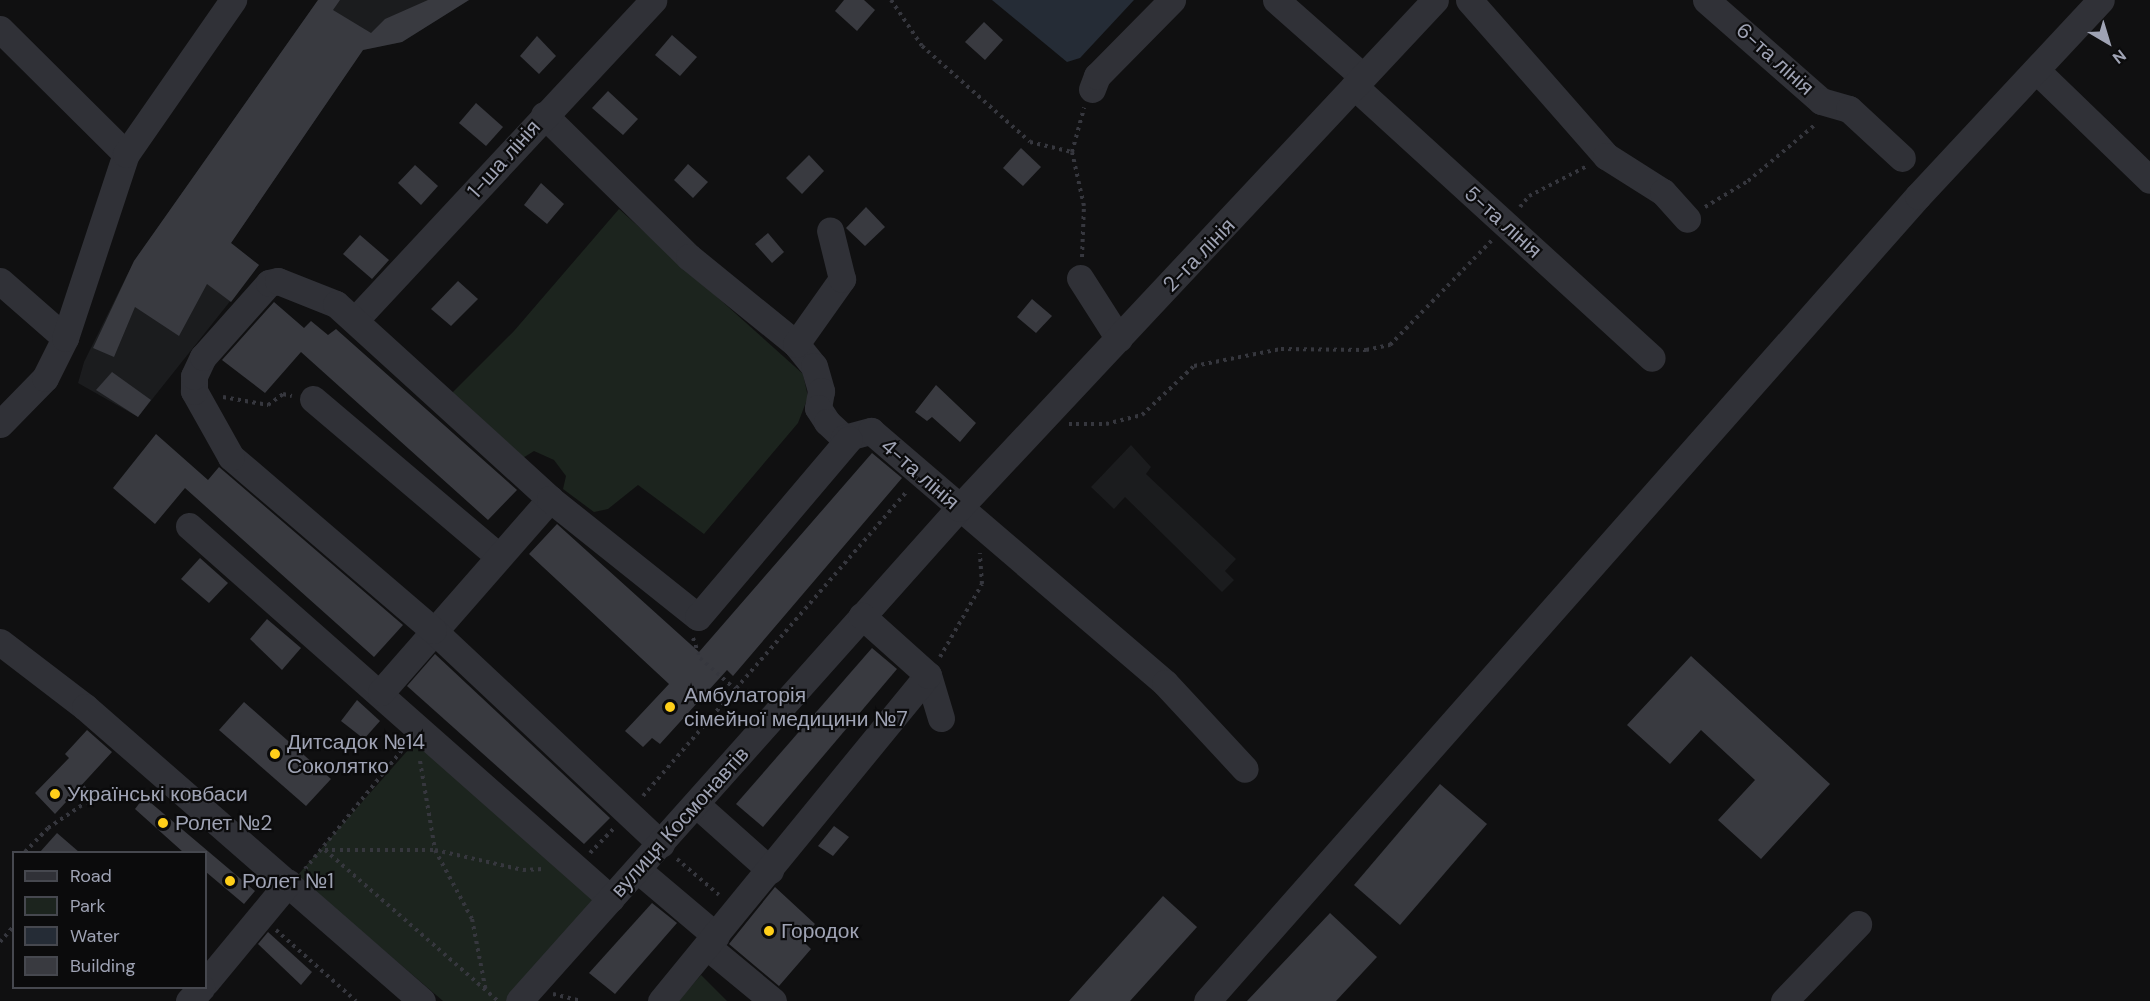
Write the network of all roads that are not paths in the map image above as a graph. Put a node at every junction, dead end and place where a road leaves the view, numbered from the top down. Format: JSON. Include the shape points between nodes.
{"nodes":[{"id":1,"x":233,"y":0,"type":"edge"},
{"id":2,"x":653,"y":0,"type":"edge"},
{"id":3,"x":1172,"y":0,"type":"edge"},
{"id":4,"x":1276,"y":0,"type":"edge"},
{"id":5,"x":1435,"y":0,"type":"edge"},
{"id":6,"x":1469,"y":0,"type":"edge"},
{"id":7,"x":1706,"y":0,"type":"edge"},
{"id":8,"x":2101,"y":0,"type":"edge"},
{"id":9,"x":0,"y":29,"type":"edge"},
{"id":10,"x":2036,"y":70,"type":"junction"},
{"id":11,"x":1358,"y":81,"type":"junction"},
{"id":12,"x":1092,"y":89,"type":"road end"},
{"id":13,"x":544,"y":115,"type":"junction"},
{"id":14,"x":126,"y":154,"type":"junction"},
{"id":15,"x":1902,"y":158,"type":"dead end"},
{"id":16,"x":2150,"y":180,"type":"edge"},
{"id":17,"x":1683,"y":215,"type":"road end"},
{"id":18,"x":830,"y":230,"type":"dead end"},
{"id":19,"x":1080,"y":278,"type":"road end"},
{"id":20,"x":0,"y":281,"type":"edge"},
{"id":21,"x":356,"y":319,"type":"junction"},
{"id":22,"x":65,"y":338,"type":"junction"},
{"id":23,"x":1119,"y":339,"type":"junction"},
{"id":24,"x":796,"y":344,"type":"junction"},
{"id":25,"x":1652,"y":358,"type":"dead end"},
{"id":26,"x":313,"y":399,"type":"road end"},
{"id":27,"x":0,"y":424,"type":"edge"},
{"id":28,"x":849,"y":439,"type":"junction"},
{"id":29,"x":550,"y":499,"type":"junction"},
{"id":30,"x":968,"y":516,"type":"junction"},
{"id":31,"x":189,"y":526,"type":"dead end"},
{"id":32,"x":498,"y":556,"type":"junction"},
{"id":33,"x":862,"y":616,"type":"junction"},
{"id":34,"x":433,"y":630,"type":"junction"},
{"id":35,"x":0,"y":642,"type":"edge"},
{"id":36,"x":928,"y":675,"type":"junction"},
{"id":37,"x":381,"y":692,"type":"junction"},
{"id":38,"x":941,"y":718,"type":"dead end"},
{"id":39,"x":1245,"y":769,"type":"dead end"},
{"id":40,"x":697,"y":805,"type":"junction"},
{"id":41,"x":661,"y":844,"type":"junction"},
{"id":42,"x":638,"y":870,"type":"junction"},
{"id":43,"x":770,"y":870,"type":"junction"},
{"id":44,"x":288,"y":883,"type":"junction"},
{"id":45,"x":611,"y":899,"type":"junction"},
{"id":46,"x":1858,"y":924,"type":"dead end"},
{"id":47,"x":712,"y":942,"type":"junction"},
{"id":48,"x":207,"y":981,"type":"edge"},
{"id":49,"x":199,"y":989,"type":"edge"},
{"id":50,"x":189,"y":1001,"type":"edge"},
{"id":51,"x":422,"y":1001,"type":"edge"},
{"id":52,"x":519,"y":1001,"type":"edge"},
{"id":53,"x":661,"y":1001,"type":"edge"},
{"id":54,"x":773,"y":1001,"type":"edge"},
{"id":55,"x":1207,"y":1001,"type":"edge"},
{"id":56,"x":1784,"y":1001,"type":"edge"}],
"edges":[{"from":1,"to":14,"type":"street"},
{"from":2,"to":13,"type":"street","name":"1-ша лінія"},
{"from":3,"to":12,"type":"street","via":[[1097,76]]},
{"from":4,"to":11,"type":"street","name":"5-та лінія"},
{"from":5,"to":11,"type":"street","name":"2-га лінія"},
{"from":6,"to":17,"type":"street","via":[[1606,156],[1663,192]]},
{"from":7,"to":15,"type":"street","name":"6-та лінія","via":[[1821,101],[1849,109]]},
{"from":8,"to":10,"type":"street"},
{"from":9,"to":14,"type":"street"},
{"from":10,"to":16,"type":"street"},
{"from":10,"to":55,"type":"street","via":[[1918,196]]},
{"from":11,"to":23,"type":"street","name":"2-га лінія"},
{"from":11,"to":25,"type":"street","name":"5-та лінія","via":[[1505,224]]},
{"from":13,"to":21,"type":"street","name":"1-ша лінія"},
{"from":13,"to":24,"type":"street","name":"4-та лінія","via":[[664,235]]},
{"from":14,"to":22,"type":"street"},
{"from":18,"to":24,"type":"street","via":[[842,279]]},
{"from":19,"to":23,"type":"street"},
{"from":20,"to":22,"type":"street"},
{"from":21,"to":29,"type":"street"},
{"from":21,"to":34,"type":"street","via":[[336,304],[278,281],[269,283],[203,357],[194,376],[194,392],[231,457]]},
{"from":22,"to":27,"type":"street","via":[[45,378]]},
{"from":23,"to":30,"type":"street","name":"2-га лінія"},
{"from":24,"to":28,"type":"street","name":"4-та лінія","via":[[814,366],[821,391],[818,408],[826,422]]},
{"from":26,"to":32,"type":"street"},
{"from":28,"to":29,"type":"street","via":[[698,617]]},
{"from":28,"to":30,"type":"street","name":"4-та лінія","via":[[871,431]]},
{"from":29,"to":32,"type":"street"},
{"from":30,"to":33,"type":"street","name":"вулиця Космонавтів"},
{"from":30,"to":39,"type":"street","name":"4-та лінія","via":[[1165,683]]},
{"from":31,"to":37,"type":"street"},
{"from":32,"to":34,"type":"street"},
{"from":33,"to":36,"type":"street"},
{"from":33,"to":40,"type":"street","name":"вулиця Космонавтів"},
{"from":34,"to":37,"type":"street"},
{"from":34,"to":41,"type":"street"},
{"from":35,"to":44,"type":"street","via":[[85,707]]},
{"from":36,"to":38,"type":"street"},
{"from":36,"to":43,"type":"street"},
{"from":37,"to":45,"type":"street","via":[[417,730]]},
{"from":40,"to":41,"type":"street","name":"вулиця Космонавтів"},
{"from":40,"to":43,"type":"street"},
{"from":41,"to":42,"type":"street","name":"вулиця Космонавтів"},
{"from":42,"to":45,"type":"street","name":"вулиця Космонавтів"},
{"from":42,"to":47,"type":"street"},
{"from":43,"to":47,"type":"street"},
{"from":44,"to":48,"type":"street"},
{"from":44,"to":51,"type":"street"},
{"from":45,"to":52,"type":"street","name":"вулиця Космонавтів"},
{"from":46,"to":56,"type":"street"},
{"from":47,"to":53,"type":"street"},
{"from":47,"to":54,"type":"street"},
{"from":49,"to":50,"type":"street"}]}
